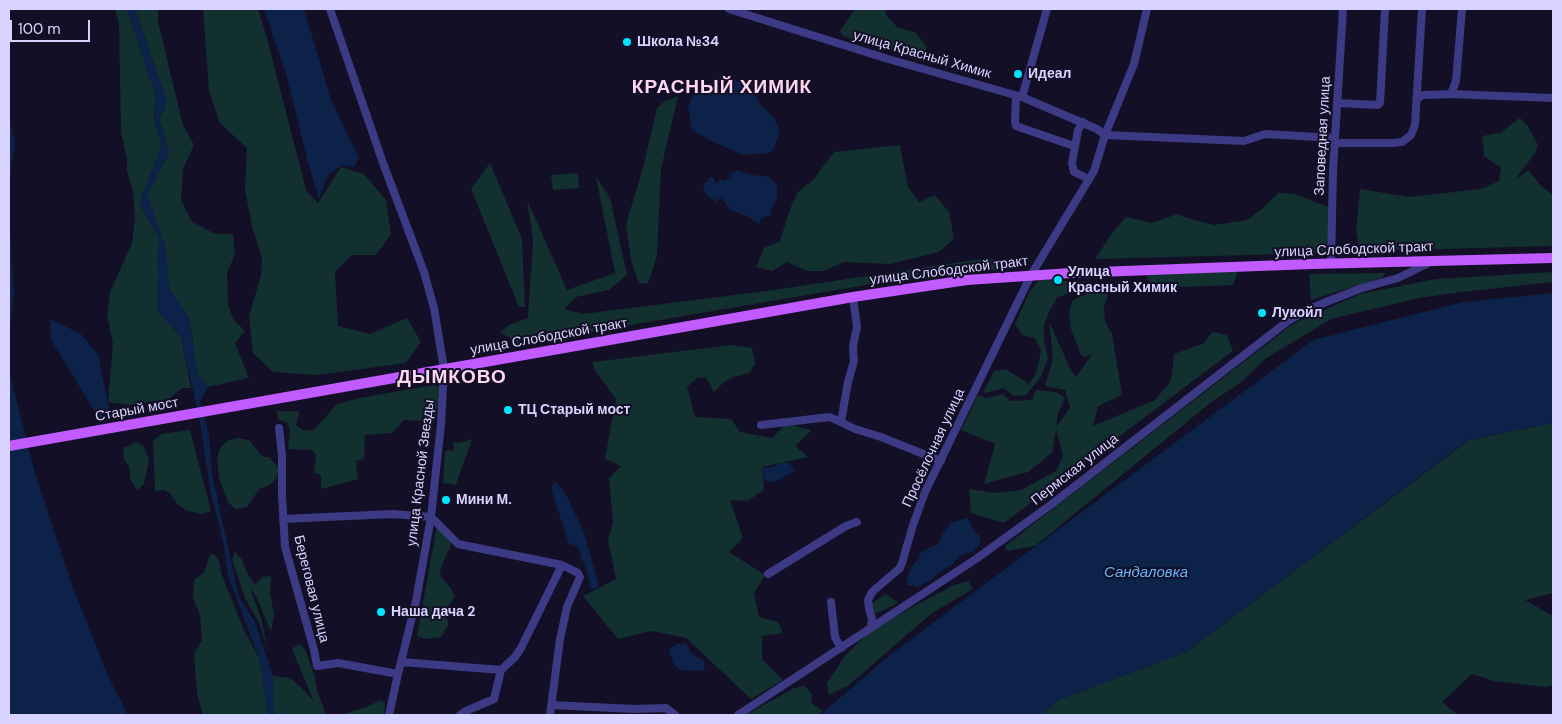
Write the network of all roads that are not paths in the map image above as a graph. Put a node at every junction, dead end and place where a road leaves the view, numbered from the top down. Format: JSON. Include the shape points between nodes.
{"nodes":[{"id":1,"x":330,"y":9,"type":"edge"},
{"id":2,"x":729,"y":9,"type":"edge"},
{"id":3,"x":1047,"y":9,"type":"edge"},
{"id":4,"x":1147,"y":9,"type":"edge"},
{"id":5,"x":1343,"y":9,"type":"edge"},
{"id":6,"x":1385,"y":9,"type":"edge"},
{"id":7,"x":1422,"y":9,"type":"edge"},
{"id":8,"x":1462,"y":9,"type":"edge"},
{"id":9,"x":1452,"y":94,"type":"junction"},
{"id":10,"x":1019,"y":96,"type":"junction"},
{"id":11,"x":1553,"y":98,"type":"edge"},
{"id":12,"x":1417,"y":100,"type":"junction"},
{"id":13,"x":1337,"y":103,"type":"junction"},
{"id":14,"x":1083,"y":122,"type":"junction"},
{"id":15,"x":1105,"y":135,"type":"junction"},
{"id":16,"x":1335,"y":141,"type":"junction"},
{"id":17,"x":1074,"y":146,"type":"junction"},
{"id":18,"x":1089,"y":179,"type":"junction"},
{"id":19,"x":1553,"y":258,"type":"edge"},
{"id":20,"x":1433,"y":261,"type":"junction"},
{"id":21,"x":1331,"y":264,"type":"junction"},
{"id":22,"x":1031,"y":275,"type":"junction"},
{"id":23,"x":853,"y":297,"type":"junction"},
{"id":24,"x":444,"y":369,"type":"junction"},
{"id":25,"x":270,"y":400,"type":"joint"},
{"id":26,"x":841,"y":422,"type":"junction"},
{"id":27,"x":761,"y":425,"type":"dead end"},
{"id":28,"x":279,"y":428,"type":"dead end"},
{"id":29,"x":9,"y":446,"type":"edge"},
{"id":30,"x":941,"y":461,"type":"junction"},
{"id":31,"x":430,"y":516,"type":"junction"},
{"id":32,"x":283,"y":519,"type":"junction"},
{"id":33,"x":857,"y":522,"type":"dead end"},
{"id":34,"x":562,"y":565,"type":"junction"},
{"id":35,"x":768,"y":574,"type":"dead end"},
{"id":36,"x":831,"y":602,"type":"dead end"},
{"id":37,"x":871,"y":628,"type":"junction"},
{"id":38,"x":841,"y":648,"type":"junction"},
{"id":39,"x":401,"y":662,"type":"junction"},
{"id":40,"x":501,"y":670,"type":"junction"},
{"id":41,"x":398,"y":674,"type":"junction"},
{"id":42,"x":551,"y":705,"type":"junction"},
{"id":43,"x":389,"y":715,"type":"edge"},
{"id":44,"x":460,"y":715,"type":"edge"},
{"id":45,"x":550,"y":715,"type":"edge"},
{"id":46,"x":675,"y":715,"type":"edge"},
{"id":47,"x":738,"y":715,"type":"edge"}],
"edges":[{"from":1,"to":24,"type":"street","name":"улица Красной Звезды","via":[[424,272],[434,308]]},
{"from":2,"to":10,"type":"street","name":"улица Красный Химик"},
{"from":3,"to":10,"type":"street"},
{"from":4,"to":15,"type":"street","name":"Просёлочная улица","via":[[1134,64]]},
{"from":5,"to":13,"type":"street","name":"Заповедная улица"},
{"from":6,"to":13,"type":"street","via":[[1380,103]]},
{"from":7,"to":12,"type":"street"},
{"from":8,"to":9,"type":"street","via":[[1457,74]]},
{"from":9,"to":11,"type":"street"},
{"from":9,"to":12,"type":"street","via":[[1425,95]]},
{"from":10,"to":14,"type":"street","name":"улица Красный Химик"},
{"from":10,"to":17,"type":"street","via":[[1015,122],[1018,127]]},
{"from":12,"to":16,"type":"street","via":[[1413,131],[1402,142]]},
{"from":13,"to":16,"type":"street","name":"Заповедная улица"},
{"from":14,"to":15,"type":"street","name":"улица Красный Химик"},
{"from":14,"to":17,"type":"street"},
{"from":15,"to":16,"type":"street","via":[[1244,141],[1265,134]]},
{"from":15,"to":18,"type":"street","name":"Просёлочная улица"},
{"from":16,"to":21,"type":"street","name":"Заповедная улица"},
{"from":17,"to":18,"type":"street","via":[[1072,169]]},
{"from":18,"to":22,"type":"street","name":"Просёлочная улица"},
{"from":19,"to":20,"type":"main road","name":"улица Слободской тракт"},
{"from":20,"to":21,"type":"main road","name":"улица Слободской тракт"},
{"from":20,"to":37,"type":"street","name":"Пермская улица","via":[[1398,278],[1326,302],[1288,321],[1052,504]]},
{"from":21,"to":22,"type":"main road","name":"улица Слободской тракт"},
{"from":22,"to":23,"type":"main road","name":"улица Слободской тракт","via":[[967,280]]},
{"from":22,"to":30,"type":"street","name":"Просёлочная улица"},
{"from":23,"to":24,"type":"main road","name":"улица Слободской тракт"},
{"from":23,"to":26,"type":"street","via":[[857,327],[854,361]]},
{"from":24,"to":25,"type":"main road","name":"улица Слободской тракт"},
{"from":24,"to":31,"type":"street","name":"улица Красной Звезды"},
{"from":25,"to":29,"type":"main road","name":"Старый мост"},
{"from":26,"to":27,"type":"street","via":[[826,417]]},
{"from":26,"to":30,"type":"street"},
{"from":28,"to":32,"type":"street","name":"Береговая улица"},
{"from":30,"to":37,"type":"street","name":"Просёлочная улица","via":[[925,492],[900,568],[872,592],[868,600]]},
{"from":31,"to":32,"type":"street","via":[[393,514]]},
{"from":31,"to":34,"type":"street","via":[[458,544]]},
{"from":31,"to":39,"type":"street","name":"улица Красной Звезды","via":[[416,601]]},
{"from":32,"to":41,"type":"street","name":"Береговая улица","via":[[285,547],[317,666],[338,663]]},
{"from":33,"to":35,"type":"street"},
{"from":34,"to":40,"type":"street","via":[[521,648]]},
{"from":34,"to":42,"type":"street","via":[[580,577],[567,607]]},
{"from":36,"to":38,"type":"street","via":[[835,637]]},
{"from":37,"to":38,"type":"street","name":"Пермская улица"},
{"from":38,"to":47,"type":"street","name":"Пермская улица"},
{"from":39,"to":40,"type":"street"},
{"from":39,"to":41,"type":"street","name":"улица Красной Звезды"},
{"from":40,"to":44,"type":"street","via":[[494,699]]},
{"from":41,"to":43,"type":"street","name":"улица Красной Звезды"},
{"from":42,"to":45,"type":"street"},
{"from":42,"to":46,"type":"street","via":[[666,708]]}]}
